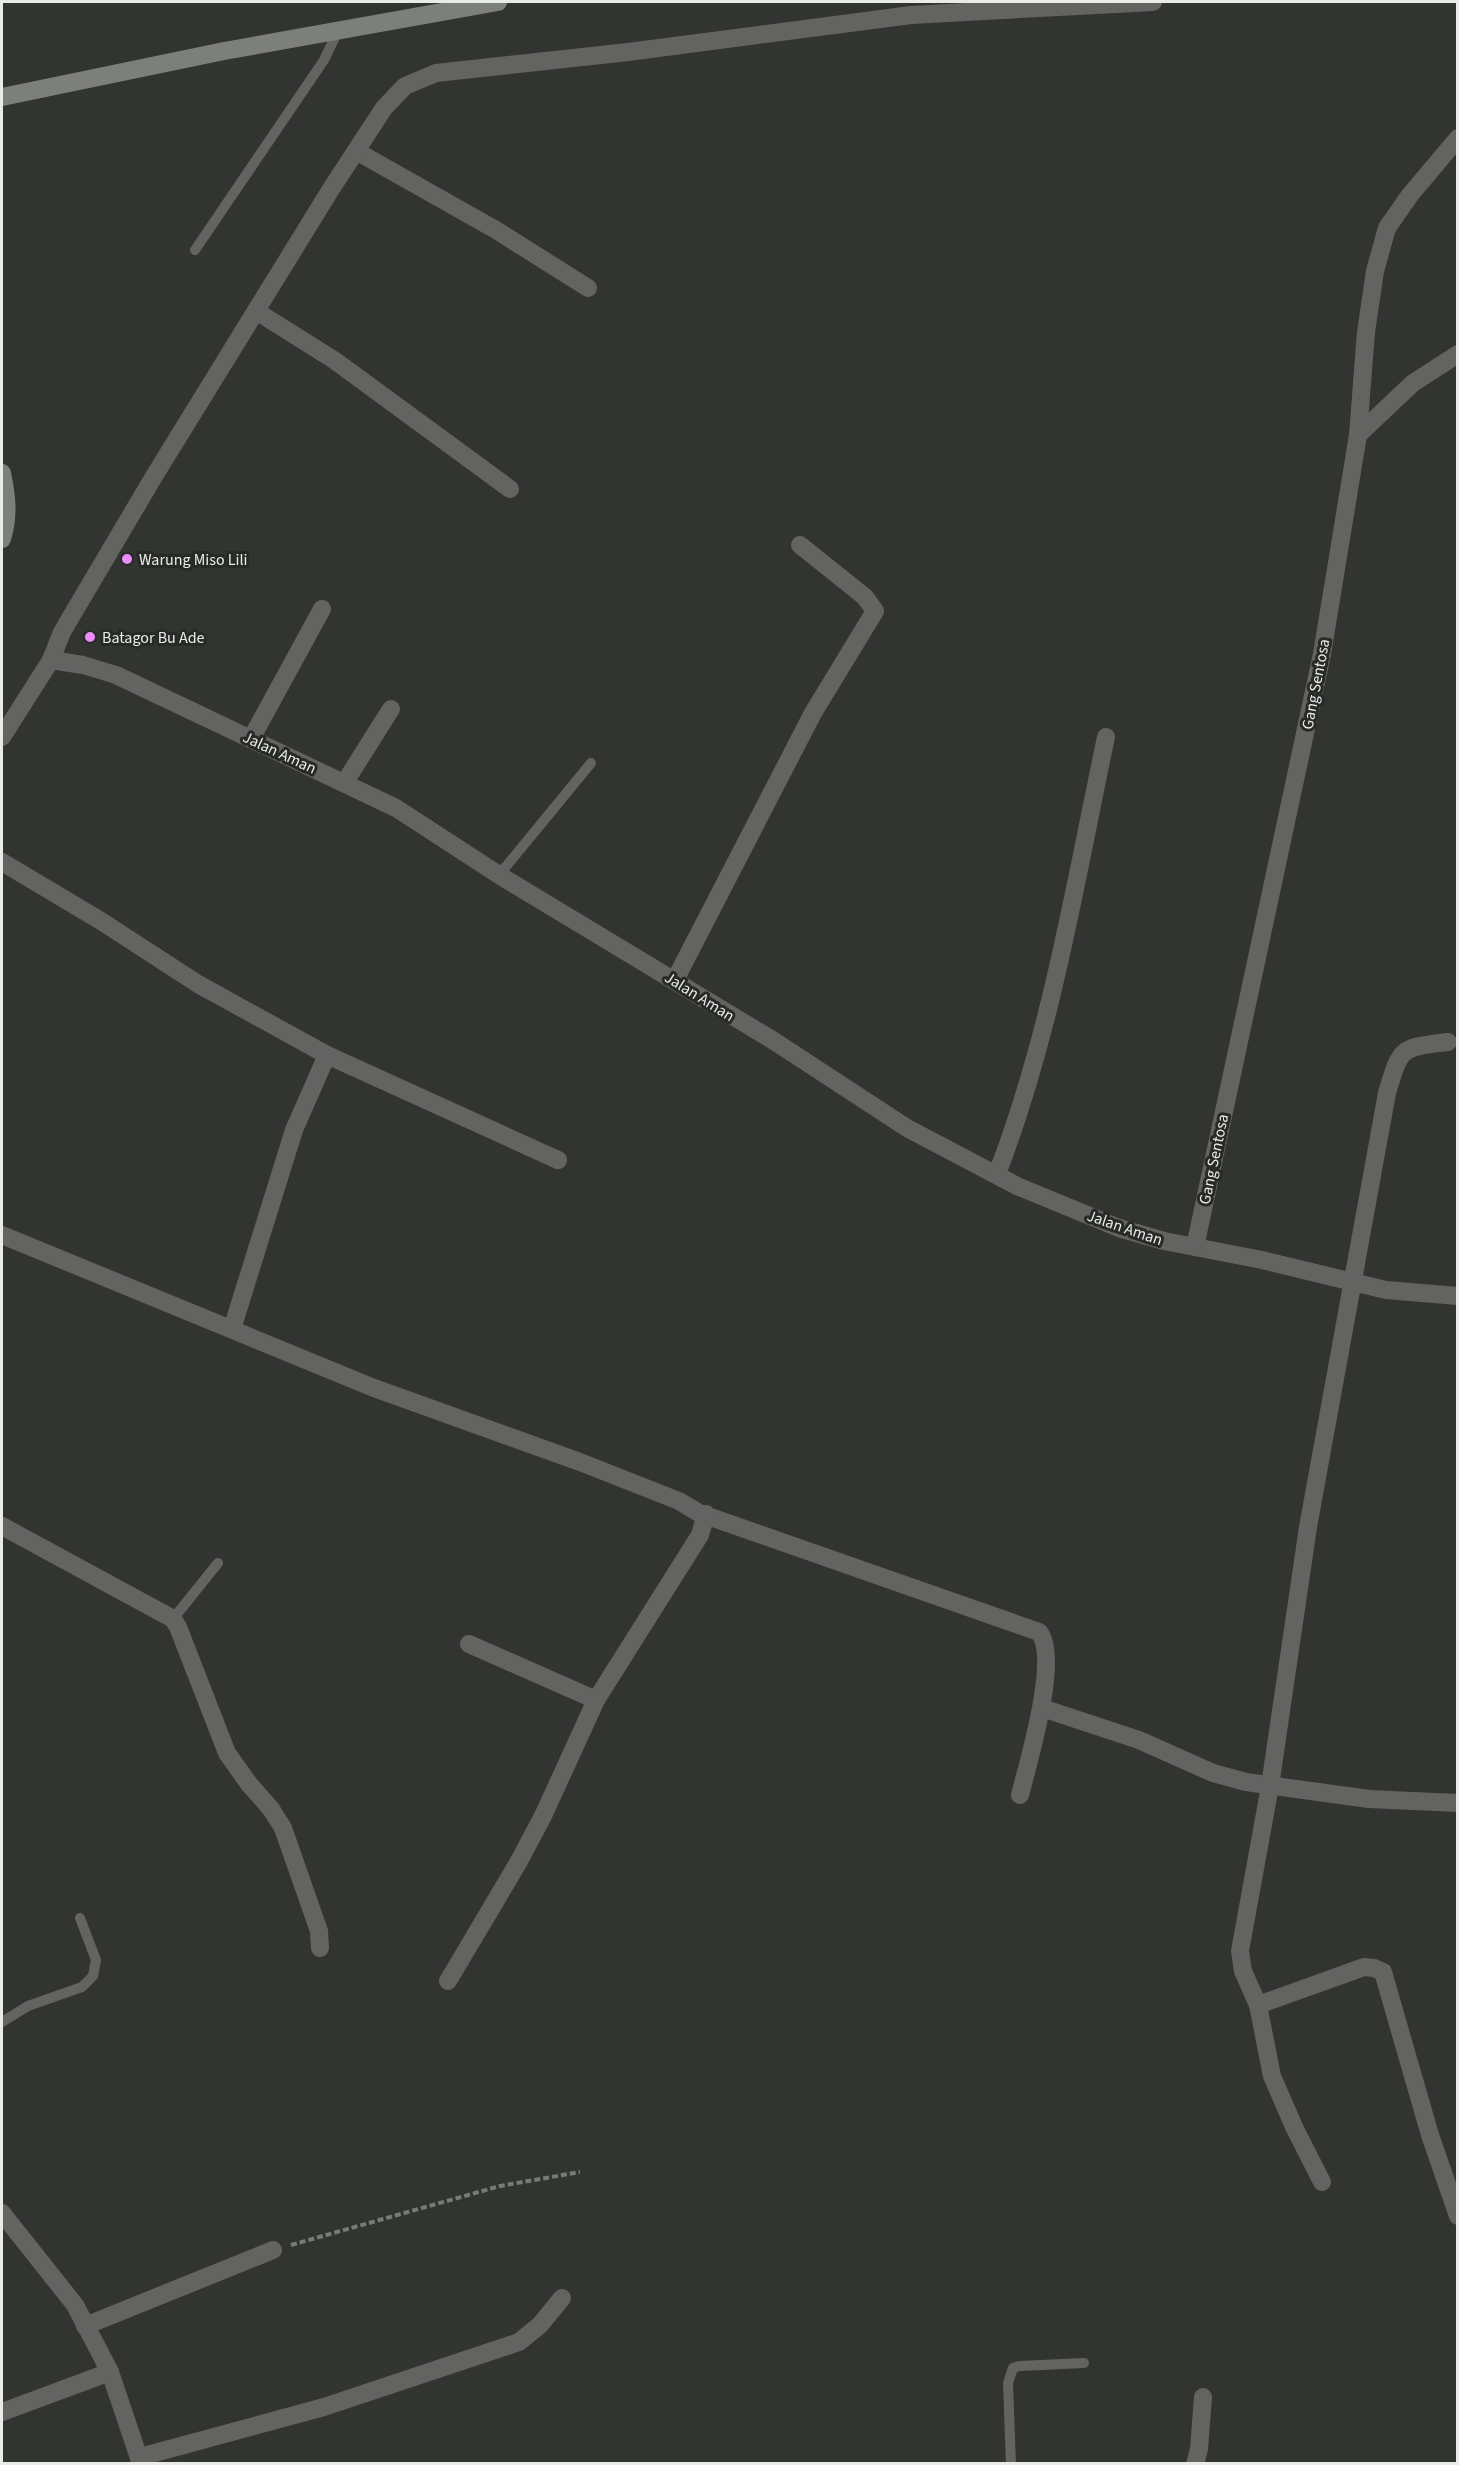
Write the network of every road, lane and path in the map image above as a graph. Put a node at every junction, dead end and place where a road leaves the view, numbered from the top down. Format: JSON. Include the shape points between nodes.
{"nodes":[{"id":1,"x":498,"y":2,"type":"edge"},
{"id":2,"x":1153,"y":2,"type":"edge"},
{"id":3,"x":338,"y":31,"type":"junction"},
{"id":4,"x":2,"y":98,"type":"edge"},
{"id":5,"x":1458,"y":138,"type":"edge"},
{"id":6,"x":356,"y":151,"type":"junction"},
{"id":7,"x":195,"y":250,"type":"dead end"},
{"id":8,"x":588,"y":288,"type":"dead end"},
{"id":9,"x":256,"y":311,"type":"junction"},
{"id":10,"x":1458,"y":354,"type":"edge"},
{"id":11,"x":1358,"y":435,"type":"junction"},
{"id":12,"x":2,"y":473,"type":"edge"},
{"id":13,"x":510,"y":489,"type":"dead end"},
{"id":14,"x":2,"y":539,"type":"edge"},
{"id":15,"x":800,"y":545,"type":"dead end"},
{"id":16,"x":322,"y":609,"type":"dead end"},
{"id":17,"x":51,"y":660,"type":"junction"},
{"id":18,"x":391,"y":708,"type":"dead end"},
{"id":19,"x":2,"y":737,"type":"edge"},
{"id":20,"x":1106,"y":737,"type":"dead end"},
{"id":21,"x":251,"y":739,"type":"junction"},
{"id":22,"x":591,"y":763,"type":"dead end"},
{"id":23,"x":345,"y":782,"type":"junction"},
{"id":24,"x":2,"y":862,"type":"edge"},
{"id":25,"x":499,"y":875,"type":"junction"},
{"id":26,"x":675,"y":980,"type":"junction"},
{"id":27,"x":1448,"y":1042,"type":"dead end"},
{"id":28,"x":327,"y":1055,"type":"junction"},
{"id":29,"x":558,"y":1160,"type":"dead end"},
{"id":30,"x":997,"y":1174,"type":"junction"},
{"id":31,"x":2,"y":1235,"type":"edge"},
{"id":32,"x":1195,"y":1247,"type":"junction"},
{"id":33,"x":1353,"y":1282,"type":"junction"},
{"id":34,"x":1458,"y":1296,"type":"edge"},
{"id":35,"x":232,"y":1329,"type":"junction"},
{"id":36,"x":706,"y":1514,"type":"junction"},
{"id":37,"x":2,"y":1526,"type":"edge"},
{"id":38,"x":218,"y":1563,"type":"dead end"},
{"id":39,"x":172,"y":1619,"type":"junction"},
{"id":40,"x":469,"y":1644,"type":"dead end"},
{"id":41,"x":596,"y":1700,"type":"junction"},
{"id":42,"x":1042,"y":1708,"type":"junction"},
{"id":43,"x":1270,"y":1786,"type":"junction"},
{"id":44,"x":1020,"y":1795,"type":"dead end"},
{"id":45,"x":1458,"y":1803,"type":"edge"},
{"id":46,"x":80,"y":1918,"type":"dead end"},
{"id":47,"x":320,"y":1948,"type":"dead end"},
{"id":48,"x":448,"y":1981,"type":"dead end"},
{"id":49,"x":1258,"y":2005,"type":"junction"},
{"id":50,"x":2,"y":2022,"type":"edge"},
{"id":51,"x":580,"y":2172,"type":"dead end"},
{"id":52,"x":1322,"y":2182,"type":"dead end"},
{"id":53,"x":1458,"y":2216,"type":"edge"},
{"id":54,"x":3,"y":2218,"type":"edge"},
{"id":55,"x":273,"y":2250,"type":"joint"},
{"id":56,"x":562,"y":2298,"type":"dead end"},
{"id":57,"x":85,"y":2326,"type":"junction"},
{"id":58,"x":1084,"y":2363,"type":"dead end"},
{"id":59,"x":110,"y":2372,"type":"junction"},
{"id":60,"x":1203,"y":2397,"type":"dead end"},
{"id":61,"x":2,"y":2412,"type":"edge"},
{"id":62,"x":140,"y":2460,"type":"edge"},
{"id":63,"x":1011,"y":2463,"type":"edge"},
{"id":64,"x":1195,"y":2463,"type":"edge"}],
"edges":[{"from":1,"to":3,"type":"street"},
{"from":2,"to":6,"type":"street","via":[[911,15],[436,73],[405,86],[384,108]]},
{"from":3,"to":4,"type":"street"},
{"from":3,"to":7,"type":"lane","via":[[324,60]]},
{"from":5,"to":11,"type":"street","name":"Gang Sentosa","via":[[1387,228],[1375,271],[1366,332]]},
{"from":6,"to":8,"type":"street","via":[[496,230]]},
{"from":6,"to":9,"type":"street"},
{"from":9,"to":13,"type":"street","via":[[334,360]]},
{"from":9,"to":17,"type":"street","via":[[62,632]]},
{"from":10,"to":11,"type":"street","via":[[1413,383]]},
{"from":11,"to":32,"type":"street","name":"Gang Sentosa","via":[[1322,654]]},
{"from":12,"to":14,"type":"street","via":[[7,518]]},
{"from":15,"to":26,"type":"street","via":[[865,597],[875,611],[813,713]]},
{"from":16,"to":21,"type":"street"},
{"from":17,"to":19,"type":"street"},
{"from":17,"to":21,"type":"street","name":"Jalan Aman","via":[[116,675]]},
{"from":18,"to":23,"type":"street"},
{"from":20,"to":30,"type":"street","via":[[1041,1039]]},
{"from":21,"to":23,"type":"street","name":"Jalan Aman"},
{"from":22,"to":25,"type":"lane"},
{"from":23,"to":25,"type":"street","name":"Jalan Aman","via":[[396,808]]},
{"from":24,"to":28,"type":"street","via":[[198,984]]},
{"from":25,"to":26,"type":"street","name":"Jalan Aman"},
{"from":26,"to":30,"type":"street","name":"Jalan Aman","via":[[907,1128]]},
{"from":27,"to":33,"type":"street","via":[[1404,1050],[1397,1061],[1387,1093]]},
{"from":28,"to":29,"type":"street"},
{"from":28,"to":35,"type":"street","via":[[294,1130]]},
{"from":30,"to":32,"type":"street","name":"Jalan Aman","via":[[1119,1228]]},
{"from":31,"to":35,"type":"street"},
{"from":32,"to":33,"type":"street","name":"Jalan Aman"},
{"from":33,"to":34,"type":"street","name":"Jalan Aman","via":[[1386,1290]]},
{"from":33,"to":43,"type":"street","via":[[1308,1527]]},
{"from":35,"to":36,"type":"street","via":[[374,1388],[580,1462]]},
{"from":36,"to":41,"type":"street","via":[[700,1535]]},
{"from":36,"to":42,"type":"street","via":[[1039,1632],[1045,1643]]},
{"from":37,"to":39,"type":"street"},
{"from":38,"to":39,"type":"lane"},
{"from":39,"to":47,"type":"street","via":[[228,1753],[283,1828],[319,1931]]},
{"from":40,"to":41,"type":"street"},
{"from":41,"to":48,"type":"street","via":[[543,1816]]},
{"from":42,"to":43,"type":"street","via":[[1139,1740],[1213,1773]]},
{"from":42,"to":44,"type":"street"},
{"from":43,"to":45,"type":"street","via":[[1369,1799]]},
{"from":43,"to":49,"type":"street","via":[[1240,1951],[1243,1971]]},
{"from":46,"to":50,"type":"lane","via":[[96,1960],[93,1976],[82,1987],[27,2006]]},
{"from":49,"to":52,"type":"street","via":[[1272,2076]]},
{"from":49,"to":53,"type":"street","via":[[1364,1967],[1383,1972]]},
{"from":51,"to":55,"type":"path","via":[[500,2186]]},
{"from":54,"to":57,"type":"street","via":[[75,2305]]},
{"from":55,"to":57,"type":"street"},
{"from":56,"to":62,"type":"street","via":[[529,2336],[512,2345],[324,2407]]},
{"from":57,"to":59,"type":"street"},
{"from":58,"to":63,"type":"lane","via":[[1013,2368],[1008,2383]]},
{"from":59,"to":61,"type":"street"},
{"from":59,"to":62,"type":"street"},
{"from":60,"to":64,"type":"street"}]}
